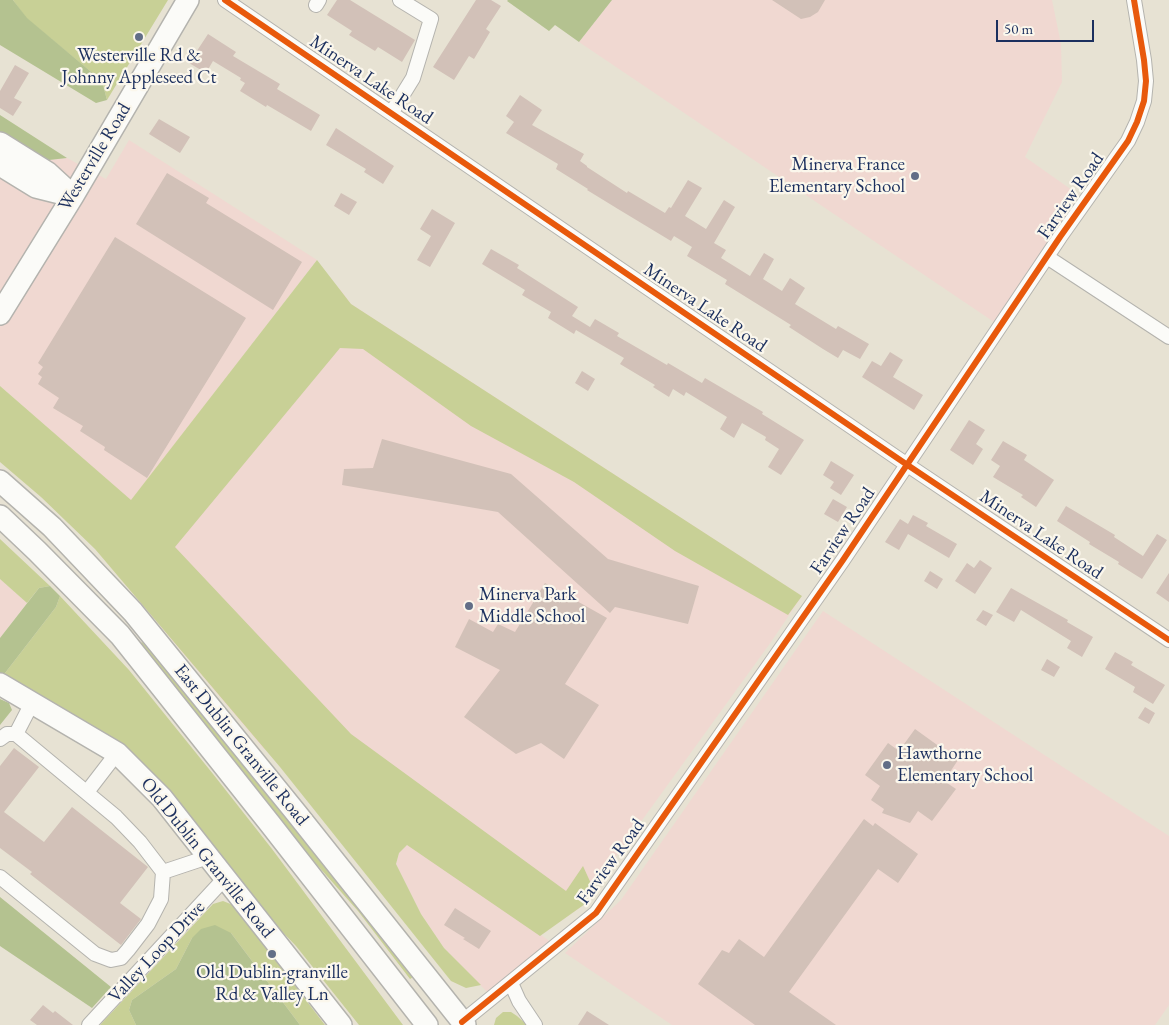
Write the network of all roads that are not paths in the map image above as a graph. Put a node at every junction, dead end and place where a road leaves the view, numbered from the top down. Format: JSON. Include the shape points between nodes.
{"nodes":[{"id":1,"x":188,"y":0,"type":"edge"},
{"id":2,"x":225,"y":0,"type":"edge"},
{"id":3,"x":400,"y":0,"type":"edge"},
{"id":4,"x":1134,"y":0,"type":"edge"},
{"id":5,"x":392,"y":112,"type":"junction"},
{"id":6,"x":0,"y":143,"type":"edge"},
{"id":7,"x":0,"y":165,"type":"edge"},
{"id":8,"x":73,"y":196,"type":"junction"},
{"id":9,"x":1047,"y":256,"type":"junction"},
{"id":10,"x":0,"y":314,"type":"edge"},
{"id":11,"x":1169,"y":337,"type":"edge"},
{"id":12,"x":906,"y":464,"type":"junction"},
{"id":13,"x":0,"y":481,"type":"edge"},
{"id":14,"x":0,"y":516,"type":"edge"},
{"id":15,"x":1169,"y":640,"type":"edge"},
{"id":16,"x":0,"y":684,"type":"edge"},
{"id":17,"x":32,"y":703,"type":"junction"},
{"id":18,"x":16,"y":734,"type":"junction"},
{"id":19,"x":0,"y":739,"type":"edge"},
{"id":20,"x":117,"y":753,"type":"junction"},
{"id":21,"x":87,"y":792,"type":"junction"},
{"id":22,"x":271,"y":825,"type":"junction"},
{"id":23,"x":208,"y":857,"type":"junction"},
{"id":24,"x":162,"y":872,"type":"junction"},
{"id":25,"x":0,"y":877,"type":"edge"},
{"id":26,"x":225,"y":878,"type":"junction"},
{"id":27,"x":511,"y":983,"type":"junction"},
{"id":28,"x":459,"y":1024,"type":"edge"},
{"id":29,"x":89,"y":1025,"type":"edge"},
{"id":30,"x":341,"y":1025,"type":"edge"},
{"id":31,"x":427,"y":1025,"type":"edge"},
{"id":32,"x":535,"y":1025,"type":"edge"}],
"edges":[{"from":1,"to":8,"type":"main road","name":"Westerville Road"},
{"from":2,"to":5,"type":"street","name":"Minerva Lake Road"},
{"from":3,"to":5,"type":"street","via":[[431,19],[413,78]]},
{"from":4,"to":9,"type":"street","name":"Farview Road","via":[[1146,81],[1137,122],[1123,148]]},
{"from":5,"to":12,"type":"street","name":"Minerva Lake Road"},
{"from":6,"to":8,"type":"main road","via":[[48,173]]},
{"from":7,"to":8,"type":"main road","via":[[36,188]]},
{"from":8,"to":10,"type":"main road","name":"Westerville Road"},
{"from":9,"to":11,"type":"street"},
{"from":9,"to":12,"type":"street","name":"Farview Road"},
{"from":12,"to":15,"type":"street","name":"Minerva Lake Road"},
{"from":12,"to":27,"type":"street","name":"Farview Road","via":[[596,913]]},
{"from":13,"to":28,"type":"main road","name":"East Dublin Granville Road","via":[[52,526],[133,612],[298,814]]},
{"from":14,"to":22,"type":"main road","name":"East Dublin Granville Road","via":[[120,635]]},
{"from":16,"to":17,"type":"main road","name":"Old Dublin Granville Road"},
{"from":17,"to":18,"type":"street"},
{"from":17,"to":20,"type":"main road","name":"Old Dublin Granville Road"},
{"from":18,"to":19,"type":"street","via":[[7,734]]},
{"from":18,"to":21,"type":"street"},
{"from":20,"to":21,"type":"street"},
{"from":20,"to":23,"type":"main road","name":"Old Dublin Granville Road","via":[[162,798]]},
{"from":21,"to":24,"type":"street","via":[[140,842]]},
{"from":22,"to":28,"type":"main road","via":[[291,833],[440,1019]]},
{"from":22,"to":31,"type":"main road","name":"East Dublin Granville Road"},
{"from":23,"to":24,"type":"street"},
{"from":23,"to":26,"type":"main road","name":"Old Dublin Granville Road"},
{"from":24,"to":25,"type":"street","via":[[161,899],[148,924],[121,958],[111,960],[95,954]]},
{"from":26,"to":29,"type":"street","name":"Valley Loop Drive"},
{"from":26,"to":30,"type":"main road","name":"Old Dublin Granville Road"},
{"from":27,"to":28,"type":"street","name":"Farview Road"},
{"from":27,"to":32,"type":"street"}]}
